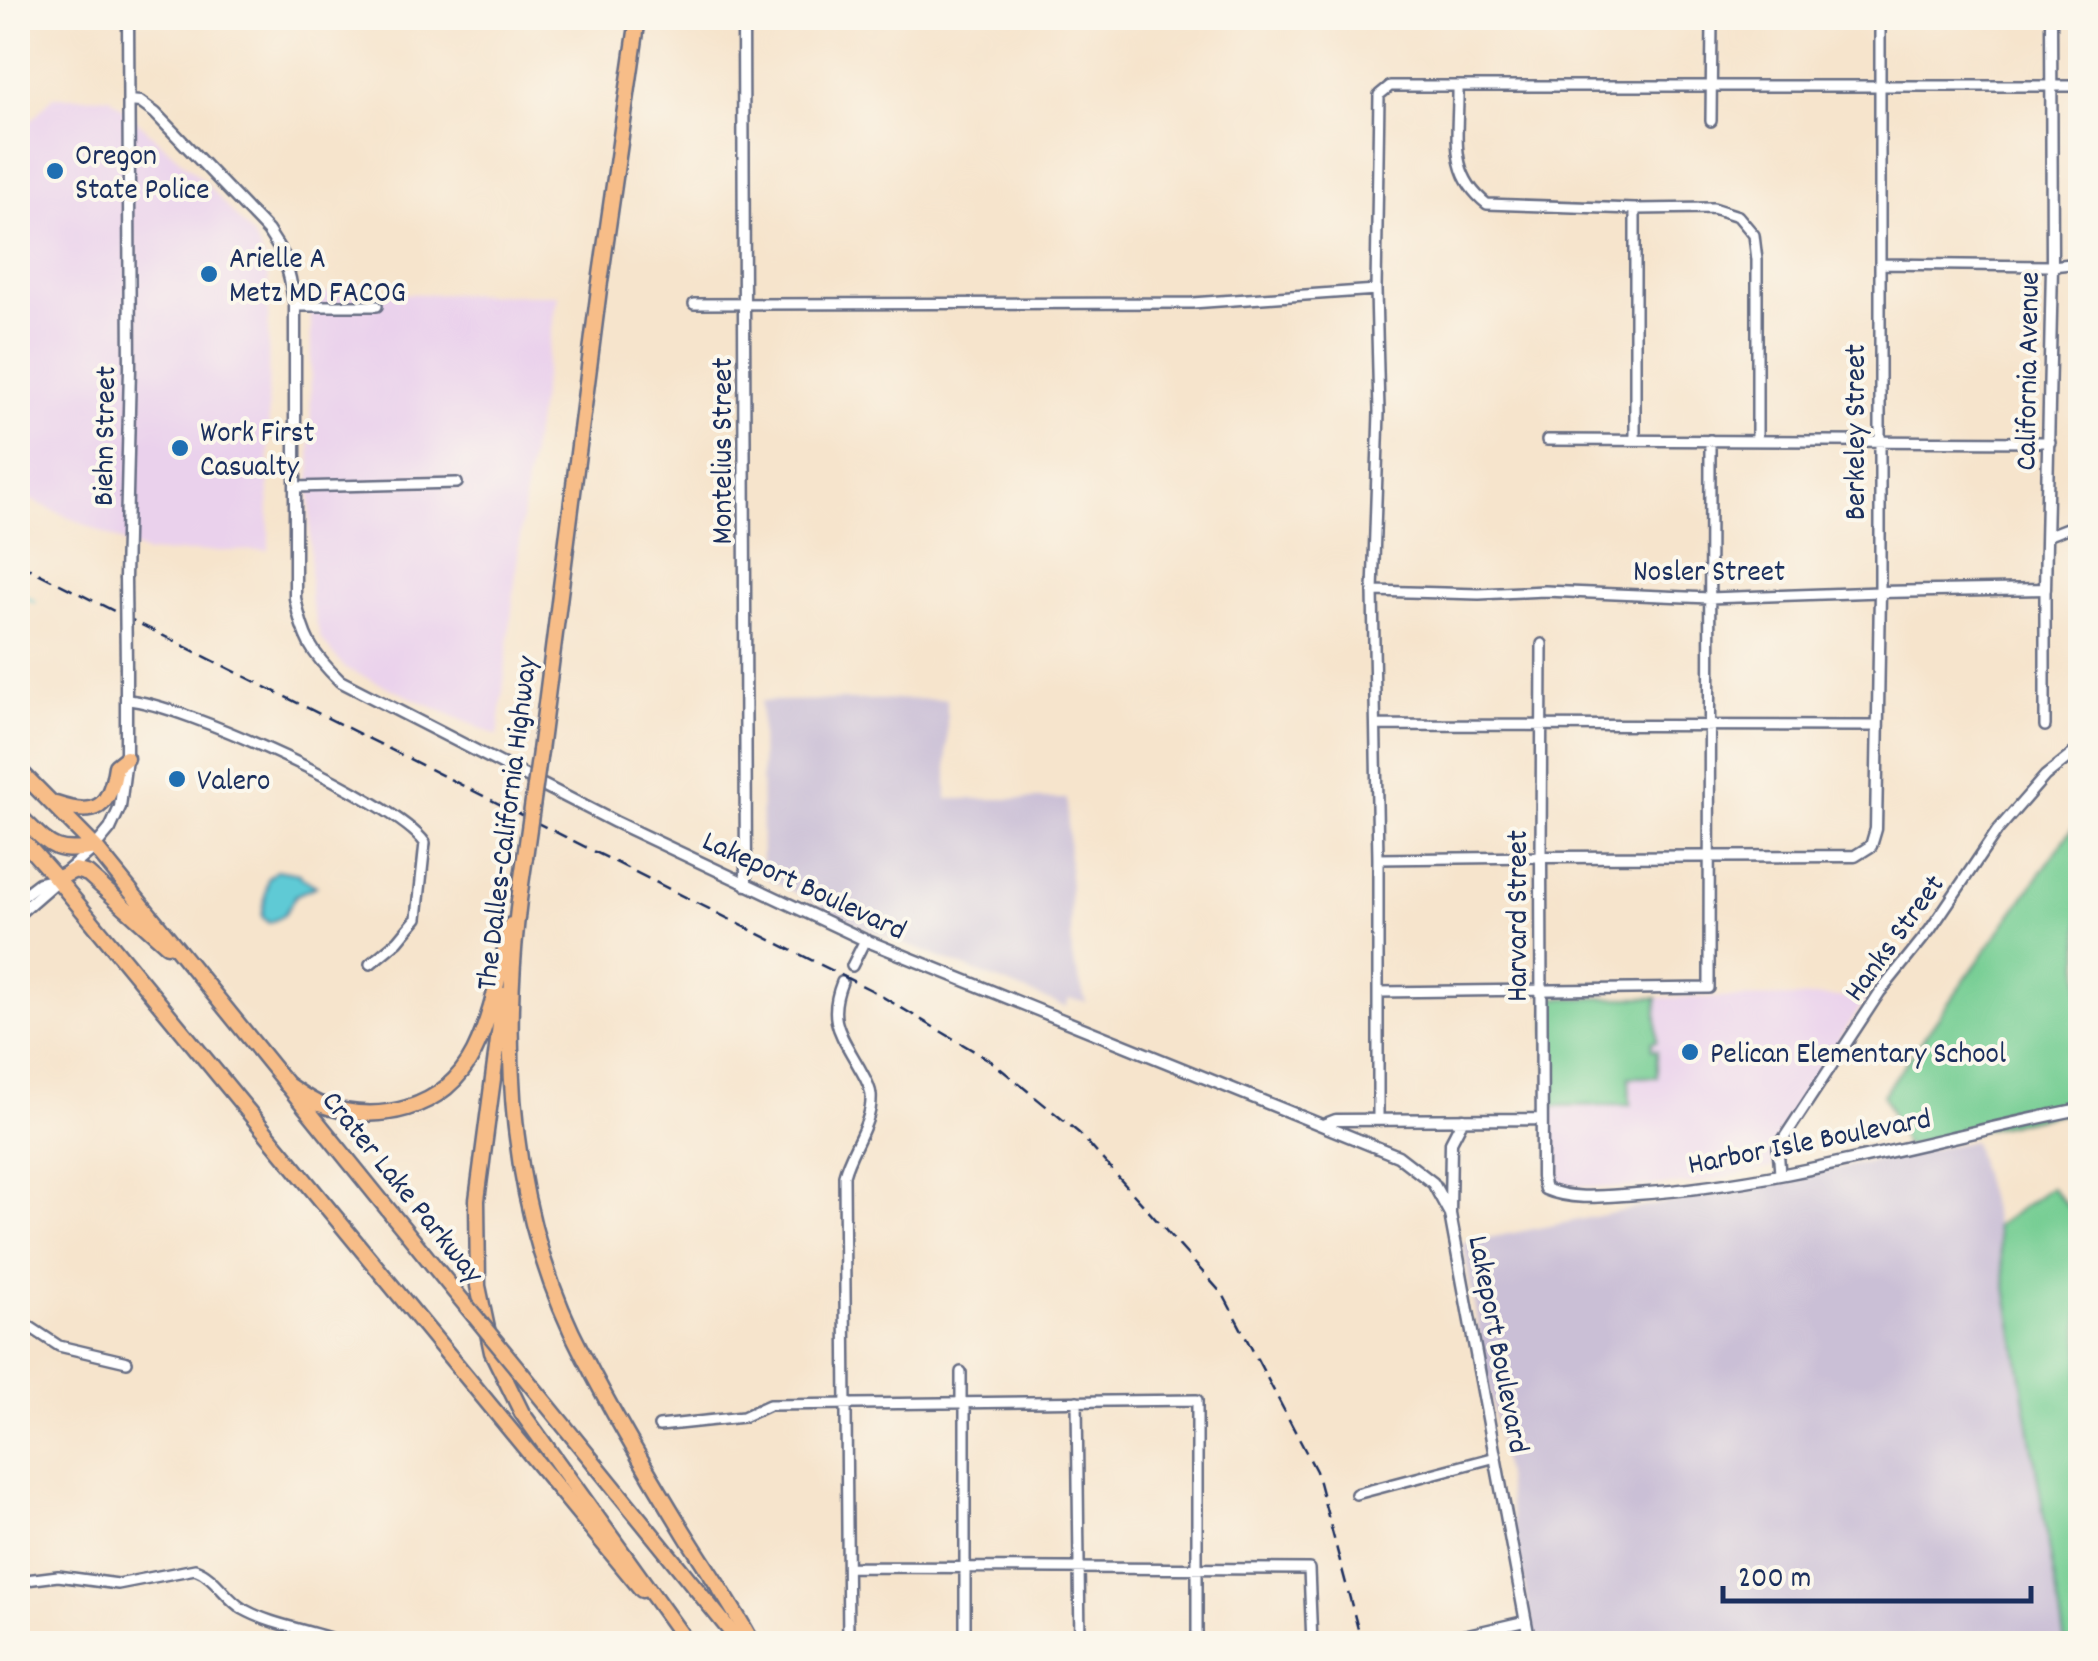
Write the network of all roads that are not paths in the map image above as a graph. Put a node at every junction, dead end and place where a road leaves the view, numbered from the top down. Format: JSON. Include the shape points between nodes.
{"nodes":[{"id":1,"x":128,"y":18,"type":"edge"},
{"id":2,"x":638,"y":18,"type":"edge"},
{"id":3,"x":743,"y":18,"type":"edge"},
{"id":4,"x":1712,"y":18,"type":"edge"},
{"id":5,"x":1880,"y":18,"type":"edge"},
{"id":6,"x":2052,"y":18,"type":"edge"},
{"id":7,"x":1458,"y":86,"type":"junction"},
{"id":8,"x":1712,"y":86,"type":"junction"},
{"id":9,"x":2052,"y":86,"type":"junction"},
{"id":10,"x":2080,"y":86,"type":"edge"},
{"id":11,"x":1880,"y":87,"type":"junction"},
{"id":12,"x":130,"y":100,"type":"junction"},
{"id":13,"x":1711,"y":121,"type":"dead end"},
{"id":14,"x":1635,"y":209,"type":"junction"},
{"id":15,"x":2080,"y":263,"type":"edge"},
{"id":16,"x":1880,"y":264,"type":"junction"},
{"id":17,"x":2052,"y":266,"type":"junction"},
{"id":18,"x":1376,"y":290,"type":"junction"},
{"id":19,"x":746,"y":302,"type":"junction"},
{"id":20,"x":694,"y":304,"type":"dead end"},
{"id":21,"x":295,"y":306,"type":"junction"},
{"id":22,"x":377,"y":306,"type":"dead end"},
{"id":23,"x":1635,"y":438,"type":"junction"},
{"id":24,"x":1546,"y":440,"type":"dead end"},
{"id":25,"x":1710,"y":440,"type":"junction"},
{"id":26,"x":1757,"y":440,"type":"junction"},
{"id":27,"x":1878,"y":442,"type":"junction"},
{"id":28,"x":2050,"y":442,"type":"junction"},
{"id":29,"x":457,"y":483,"type":"dead end"},
{"id":30,"x":294,"y":486,"type":"junction"},
{"id":31,"x":2080,"y":518,"type":"edge"},
{"id":32,"x":2048,"y":535,"type":"junction"},
{"id":33,"x":2045,"y":589,"type":"junction"},
{"id":34,"x":1373,"y":591,"type":"junction"},
{"id":35,"x":1880,"y":592,"type":"junction"},
{"id":36,"x":1709,"y":598,"type":"junction"},
{"id":37,"x":1542,"y":644,"type":"dead end"},
{"id":38,"x":126,"y":700,"type":"junction"},
{"id":39,"x":1712,"y":724,"type":"junction"},
{"id":40,"x":1377,"y":725,"type":"junction"},
{"id":41,"x":1542,"y":725,"type":"junction"},
{"id":42,"x":1876,"y":726,"type":"junction"},
{"id":43,"x":2045,"y":726,"type":"dead end"},
{"id":44,"x":2080,"y":748,"type":"edge"},
{"id":45,"x":126,"y":758,"type":"junction"},
{"id":46,"x":18,"y":769,"type":"edge"},
{"id":47,"x":52,"y":803,"type":"junction"},
{"id":48,"x":18,"y":815,"type":"edge"},
{"id":49,"x":18,"y":835,"type":"edge"},
{"id":50,"x":95,"y":847,"type":"junction"},
{"id":51,"x":1708,"y":856,"type":"junction"},
{"id":52,"x":1541,"y":857,"type":"junction"},
{"id":53,"x":1378,"y":859,"type":"junction"},
{"id":54,"x":57,"y":878,"type":"junction"},
{"id":55,"x":746,"y":885,"type":"junction"},
{"id":56,"x":520,"y":891,"type":"junction"},
{"id":57,"x":18,"y":899,"type":"edge"},
{"id":58,"x":18,"y":914,"type":"edge"},
{"id":59,"x":865,"y":940,"type":"junction"},
{"id":60,"x":183,"y":956,"type":"junction"},
{"id":61,"x":370,"y":964,"type":"dead end"},
{"id":62,"x":852,"y":966,"type":"dead end"},
{"id":63,"x":842,"y":982,"type":"dead end"},
{"id":64,"x":1540,"y":989,"type":"junction"},
{"id":65,"x":1379,"y":992,"type":"junction"},
{"id":66,"x":286,"y":1084,"type":"junction"},
{"id":67,"x":2080,"y":1110,"type":"edge"},
{"id":68,"x":1541,"y":1118,"type":"junction"},
{"id":69,"x":1463,"y":1119,"type":"junction"},
{"id":70,"x":1378,"y":1120,"type":"junction"},
{"id":71,"x":1322,"y":1125,"type":"junction"},
{"id":72,"x":1780,"y":1174,"type":"junction"},
{"id":73,"x":1545,"y":1189,"type":"joint"},
{"id":74,"x":1450,"y":1214,"type":"junction"},
{"id":75,"x":18,"y":1320,"type":"edge"},
{"id":76,"x":127,"y":1362,"type":"dead end"},
{"id":77,"x":961,"y":1372,"type":"dead end"},
{"id":78,"x":1077,"y":1401,"type":"junction"},
{"id":79,"x":963,"y":1403,"type":"junction"},
{"id":80,"x":847,"y":1404,"type":"junction"},
{"id":81,"x":658,"y":1426,"type":"dead end"},
{"id":82,"x":1496,"y":1458,"type":"junction"},
{"id":83,"x":1356,"y":1494,"type":"dead end"},
{"id":84,"x":848,"y":1567,"type":"junction"},
{"id":85,"x":1079,"y":1567,"type":"junction"},
{"id":86,"x":1198,"y":1567,"type":"junction"},
{"id":87,"x":964,"y":1568,"type":"junction"},
{"id":88,"x":18,"y":1581,"type":"edge"},
{"id":89,"x":1526,"y":1621,"type":"junction"},
{"id":90,"x":348,"y":1644,"type":"edge"},
{"id":91,"x":688,"y":1644,"type":"edge"},
{"id":92,"x":741,"y":1644,"type":"edge"},
{"id":93,"x":753,"y":1644,"type":"edge"},
{"id":94,"x":848,"y":1644,"type":"edge"},
{"id":95,"x":964,"y":1644,"type":"edge"},
{"id":96,"x":1080,"y":1644,"type":"edge"},
{"id":97,"x":1197,"y":1644,"type":"edge"},
{"id":98,"x":1312,"y":1644,"type":"edge"},
{"id":99,"x":1427,"y":1644,"type":"edge"},
{"id":100,"x":1530,"y":1644,"type":"edge"}],
"edges":[{"from":1,"to":12,"type":"street","name":"Biehn Street"},
{"from":2,"to":56,"type":"main road","name":"The Dalles-California Highway","bridge":true},
{"from":3,"to":19,"type":"street","name":"Montelius Street"},
{"from":4,"to":8,"type":"street"},
{"from":5,"to":11,"type":"street","name":"Berkeley Street"},
{"from":6,"to":9,"type":"street","name":"California Avenue"},
{"from":7,"to":8,"type":"street"},
{"from":7,"to":14,"type":"street","via":[[1459,172],[1487,204]]},
{"from":7,"to":18,"type":"street","via":[[1390,86],[1379,95]]},
{"from":8,"to":11,"type":"street"},
{"from":8,"to":13,"type":"street"},
{"from":9,"to":10,"type":"street"},
{"from":9,"to":11,"type":"street"},
{"from":9,"to":17,"type":"street","name":"California Avenue"},
{"from":11,"to":16,"type":"street","name":"Berkeley Street"},
{"from":12,"to":21,"type":"street","name":"Lakeport Boulevard","via":[[155,113],[268,231],[284,256]]},
{"from":12,"to":38,"type":"street","name":"Biehn Street","bridge":true},
{"from":14,"to":23,"type":"street"},
{"from":14,"to":26,"type":"street","via":[[1713,208],[1738,216],[1754,235]]},
{"from":15,"to":17,"type":"street"},
{"from":16,"to":17,"type":"street"},
{"from":16,"to":27,"type":"street","name":"Berkeley Street"},
{"from":17,"to":28,"type":"street","name":"California Avenue"},
{"from":18,"to":19,"type":"street","via":[[1192,304]]},
{"from":18,"to":34,"type":"street"},
{"from":19,"to":20,"type":"street"},
{"from":19,"to":55,"type":"street","name":"Montelius Street"},
{"from":21,"to":22,"type":"street"},
{"from":21,"to":30,"type":"street","name":"Lakeport Boulevard"},
{"from":23,"to":24,"type":"street"},
{"from":23,"to":25,"type":"street"},
{"from":25,"to":26,"type":"street"},
{"from":25,"to":36,"type":"street"},
{"from":26,"to":27,"type":"street"},
{"from":27,"to":28,"type":"street"},
{"from":27,"to":35,"type":"street","name":"Berkeley Street"},
{"from":28,"to":32,"type":"street","name":"California Avenue"},
{"from":29,"to":30,"type":"street"},
{"from":30,"to":55,"type":"street","name":"Lakeport Boulevard","via":[[302,632],[340,681]]},
{"from":31,"to":32,"type":"street"},
{"from":32,"to":33,"type":"street","name":"California Avenue"},
{"from":33,"to":35,"type":"street","name":"Nosler Street"},
{"from":33,"to":43,"type":"street","name":"California Avenue"},
{"from":34,"to":36,"type":"street","name":"Nosler Street"},
{"from":34,"to":40,"type":"street"},
{"from":35,"to":36,"type":"street","name":"Nosler Street"},
{"from":35,"to":42,"type":"street","name":"Berkeley Street"},
{"from":36,"to":39,"type":"street"},
{"from":37,"to":41,"type":"street","name":"Harvard Street"},
{"from":38,"to":45,"type":"street","name":"Biehn Street"},
{"from":38,"to":61,"type":"street","via":[[166,706],[228,731],[416,829],[425,844],[417,918]]},
{"from":39,"to":41,"type":"street"},
{"from":39,"to":42,"type":"street"},
{"from":39,"to":51,"type":"street"},
{"from":40,"to":41,"type":"street"},
{"from":40,"to":53,"type":"street"},
{"from":41,"to":52,"type":"street","name":"Harvard Street"},
{"from":42,"to":51,"type":"street","name":"Berkeley Street","via":[[1871,846],[1855,856]]},
{"from":44,"to":72,"type":"street","name":"Hanks Street","via":[[2022,800],[1886,983],[1778,1148]]},
{"from":45,"to":47,"type":"main road","via":[[116,766],[112,792],[96,808],[75,811]]},
{"from":45,"to":50,"type":"street","name":"Biehn Street","via":[[120,807]]},
{"from":46,"to":47,"type":"main road","name":"Crater Lake Parkway"},
{"from":47,"to":50,"type":"main road","name":"Crater Lake Parkway"},
{"from":48,"to":50,"type":"main road","via":[[54,848]]},
{"from":49,"to":54,"type":"main road"},
{"from":50,"to":54,"type":"street","name":"Biehn Street"},
{"from":50,"to":60,"type":"main road","name":"Crater Lake Parkway"},
{"from":51,"to":52,"type":"street"},
{"from":51,"to":64,"type":"street","via":[[1709,988]]},
{"from":52,"to":53,"type":"street"},
{"from":52,"to":64,"type":"street","name":"Harvard Street"},
{"from":53,"to":65,"type":"street"},
{"from":54,"to":57,"type":"street"},
{"from":54,"to":58,"type":"street"},
{"from":54,"to":60,"type":"main road","via":[[75,870],[95,878]]},
{"from":54,"to":91,"type":"main road"},
{"from":55,"to":59,"type":"street","name":"Lakeport Boulevard"},
{"from":56,"to":66,"type":"main road","via":[[472,1056],[429,1101],[373,1115],[316,1103]]},
{"from":56,"to":91,"type":"main road","via":[[476,1200],[480,1309],[522,1413]]},
{"from":56,"to":93,"type":"main road","name":"The Dalles-California Highway","via":[[511,1081],[522,1170],[551,1286],[618,1419]]},
{"from":59,"to":62,"type":"street"},
{"from":59,"to":71,"type":"street","name":"Lakeport Boulevard"},
{"from":60,"to":66,"type":"main road","name":"Crater Lake Parkway"},
{"from":63,"to":80,"type":"street","via":[[832,1006],[871,1090],[872,1114],[844,1174]]},
{"from":64,"to":65,"type":"street"},
{"from":64,"to":68,"type":"street","name":"Harvard Street"},
{"from":65,"to":70,"type":"street"},
{"from":66,"to":92,"type":"main road","name":"Crater Lake Parkway","bridge":true},
{"from":67,"to":72,"type":"street","name":"Harbor Isle Boulevard"},
{"from":68,"to":69,"type":"street"},
{"from":68,"to":73,"type":"street","name":"Harvard Street"},
{"from":69,"to":70,"type":"street"},
{"from":69,"to":74,"type":"street","via":[[1451,1142]]},
{"from":70,"to":71,"type":"street"},
{"from":71,"to":74,"type":"street","name":"Lakeport Boulevard","via":[[1398,1156],[1433,1183]]},
{"from":72,"to":73,"type":"street","name":"Harbor Isle Boulevard","via":[[1696,1190],[1596,1197]]},
{"from":74,"to":82,"type":"street","name":"Lakeport Boulevard"},
{"from":75,"to":76,"type":"street","via":[[59,1346]]},
{"from":77,"to":79,"type":"street"},
{"from":78,"to":79,"type":"street"},
{"from":78,"to":85,"type":"street"},
{"from":78,"to":86,"type":"street","via":[[1197,1400]]},
{"from":79,"to":80,"type":"street"},
{"from":79,"to":87,"type":"street"},
{"from":80,"to":81,"type":"street","via":[[769,1406],[743,1417]]},
{"from":80,"to":84,"type":"street"},
{"from":82,"to":83,"type":"street"},
{"from":82,"to":89,"type":"street","name":"Lakeport Boulevard"},
{"from":84,"to":87,"type":"street"},
{"from":84,"to":94,"type":"street"},
{"from":85,"to":86,"type":"street"},
{"from":85,"to":87,"type":"street"},
{"from":85,"to":96,"type":"street"},
{"from":86,"to":97,"type":"street"},
{"from":86,"to":98,"type":"street","via":[[1309,1568]]},
{"from":87,"to":95,"type":"street"},
{"from":88,"to":90,"type":"street","via":[[58,1576],[118,1584],[195,1570],[267,1621]]},
{"from":89,"to":99,"type":"street"},
{"from":89,"to":100,"type":"street","name":"Lakeport Boulevard"}]}
